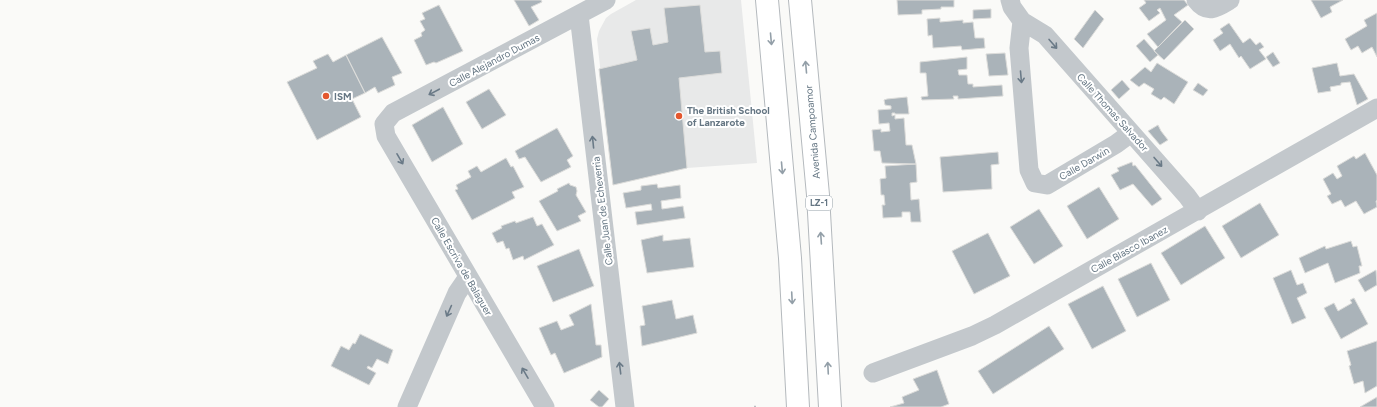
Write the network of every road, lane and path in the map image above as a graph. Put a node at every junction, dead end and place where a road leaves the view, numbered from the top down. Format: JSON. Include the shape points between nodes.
{"nodes":[{"id":1,"x":606,"y":0,"type":"edge"},
{"id":2,"x":767,"y":0,"type":"edge"},
{"id":3,"x":800,"y":0,"type":"edge"},
{"id":4,"x":1010,"y":0,"type":"edge"},
{"id":5,"x":1196,"y":0,"type":"edge"},
{"id":6,"x":1230,"y":0,"type":"edge"},
{"id":7,"x":579,"y":15,"type":"junction"},
{"id":8,"x":1022,"y":21,"type":"junction"},
{"id":9,"x":1377,"y":108,"type":"edge"},
{"id":10,"x":384,"y":124,"type":"joint"},
{"id":11,"x":1130,"y":133,"type":"junction"},
{"id":12,"x":1198,"y":211,"type":"junction"},
{"id":13,"x":468,"y":277,"type":"junction"},
{"id":14,"x":873,"y":373,"type":"dead end"},
{"id":15,"x":407,"y":407,"type":"edge"},
{"id":16,"x":544,"y":407,"type":"edge"},
{"id":17,"x":625,"y":407,"type":"edge"},
{"id":18,"x":754,"y":407,"type":"edge"},
{"id":19,"x":757,"y":407,"type":"edge"},
{"id":20,"x":798,"y":407,"type":"edge"},
{"id":21,"x":830,"y":407,"type":"edge"}],
"edges":[{"from":1,"to":7,"type":"street","name":"Calle Alejandro Dumas"},
{"from":2,"to":20,"type":"highway","one_way":true,"via":[[790,258]]},
{"from":21,"to":3,"type":"highway","name":"Avenida Campoamor","number":"LZ-1","one_way":true,"via":[[818,195]]},
{"from":4,"to":8,"type":"street","name":"Calle Thomas Salvador"},
{"from":5,"to":6,"type":"street","via":[[1205,9],[1212,10]]},
{"from":7,"to":10,"type":"street","name":"Calle Alejandro Dumas","one_way":true,"via":[[393,113]]},
{"from":17,"to":7,"type":"street","name":"Calle Juan de Echeverria","one_way":true},
{"from":8,"to":11,"type":"street","name":"Calle Thomas Salvador","one_way":true,"via":[[1045,35]]},
{"from":8,"to":11,"type":"street","name":"Calle Darwin","one_way":true,"via":[[1019,48],[1029,170],[1035,183],[1047,185]]},
{"from":9,"to":12,"type":"street","name":"Calle Blasco Ibanez"},
{"from":10,"to":13,"type":"street","name":"Calle Escriva de Balaguer","one_way":true,"via":[[386,136]]},
{"from":11,"to":12,"type":"street","name":"Calle Thomas Salvador","one_way":true},
{"from":12,"to":14,"type":"street","name":"Calle Blasco Ibanez","via":[[978,334]]},
{"from":13,"to":15,"type":"street","one_way":true,"via":[[457,293]]},
{"from":16,"to":13,"type":"street","name":"Calle Escriva de Balaguer","one_way":true},
{"from":18,"to":19,"type":"path"}]}
